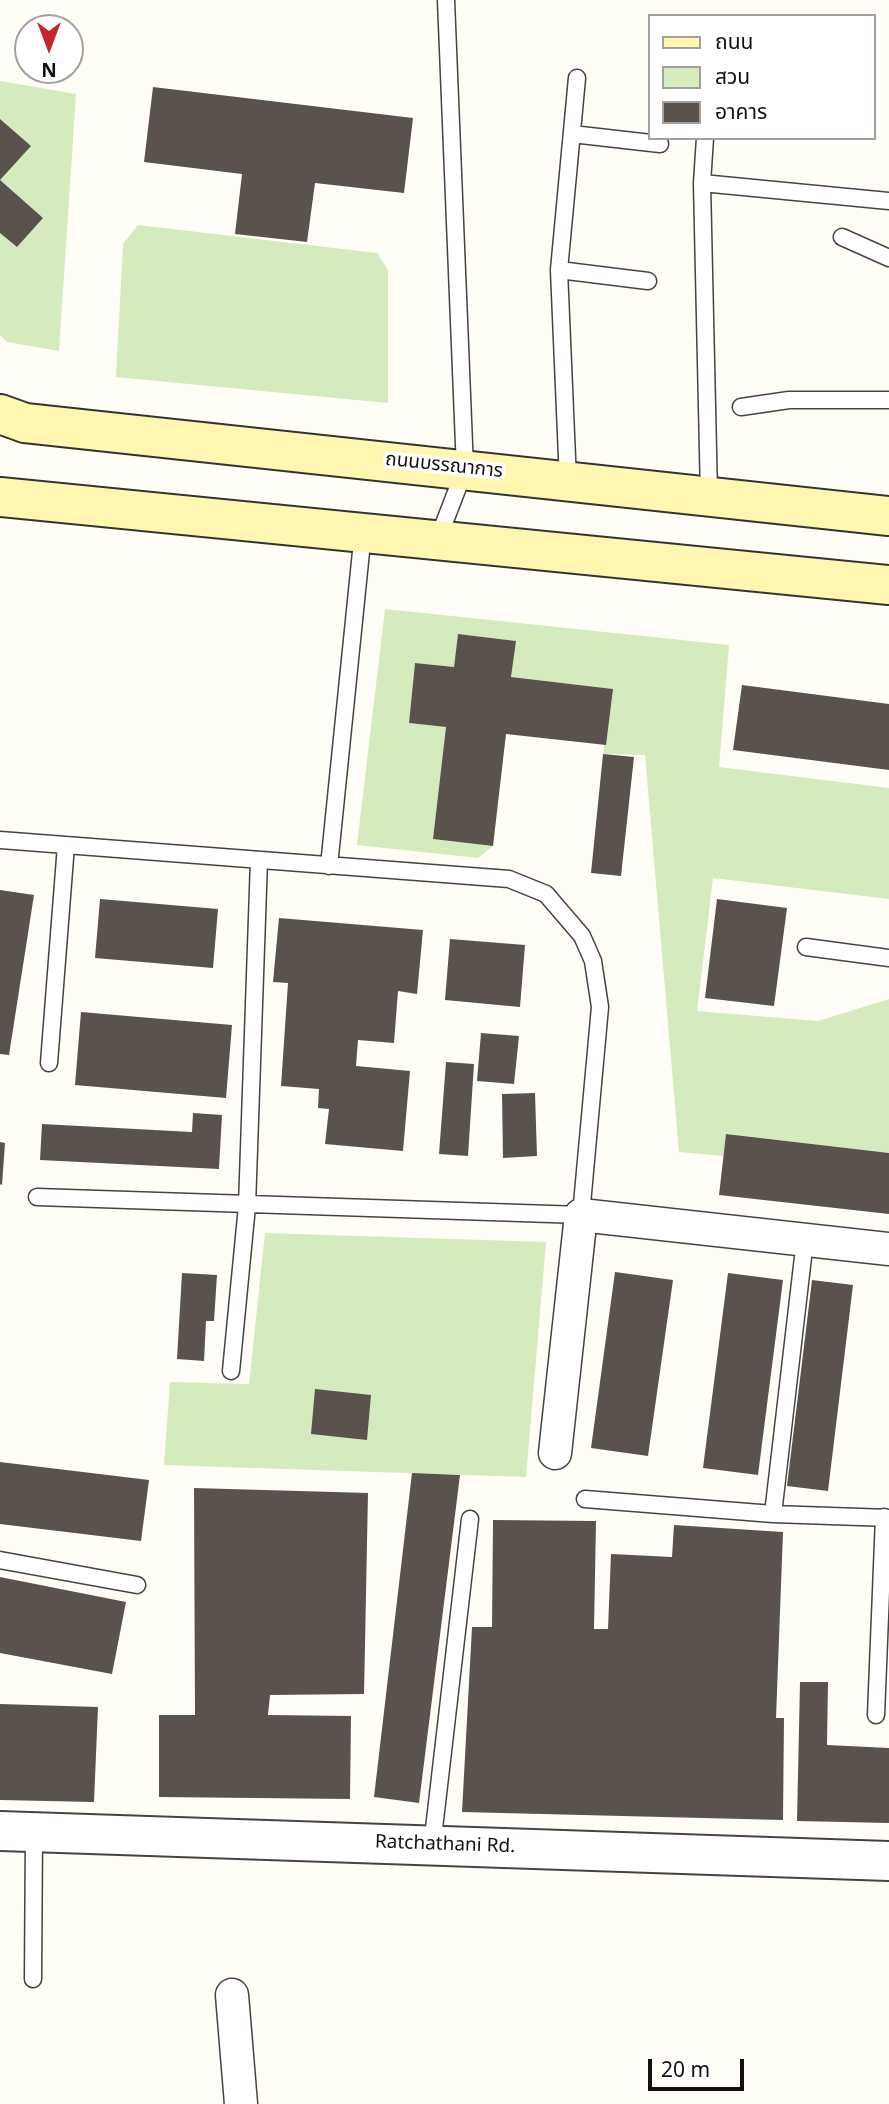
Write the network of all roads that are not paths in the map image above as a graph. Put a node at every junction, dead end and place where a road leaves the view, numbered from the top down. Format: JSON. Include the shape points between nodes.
{"nodes":[{"id":1,"x":446,"y":0,"type":"edge"},
{"id":2,"x":577,"y":78,"type":"dead end"},
{"id":3,"x":572,"y":134,"type":"junction"},
{"id":4,"x":705,"y":140,"type":"edge"},
{"id":5,"x":660,"y":144,"type":"dead end"},
{"id":6,"x":702,"y":183,"type":"junction"},
{"id":7,"x":889,"y":201,"type":"edge"},
{"id":8,"x":842,"y":237,"type":"dead end"},
{"id":9,"x":889,"y":258,"type":"edge"},
{"id":10,"x":559,"y":270,"type":"junction"},
{"id":11,"x":648,"y":281,"type":"dead end"},
{"id":12,"x":889,"y":400,"type":"edge"},
{"id":13,"x":741,"y":407,"type":"dead end"},
{"id":14,"x":0,"y":414,"type":"edge"},
{"id":15,"x":465,"y":469,"type":"junction"},
{"id":16,"x":568,"y":481,"type":"junction"},
{"id":17,"x":709,"y":497,"type":"junction"},
{"id":18,"x":0,"y":498,"type":"edge"},
{"id":19,"x":889,"y":516,"type":"edge"},
{"id":20,"x":363,"y":532,"type":"junction"},
{"id":21,"x":438,"y":539,"type":"junction"},
{"id":22,"x":889,"y":585,"type":"edge"},
{"id":23,"x":0,"y":840,"type":"edge"},
{"id":24,"x":66,"y":845,"type":"junction"},
{"id":25,"x":259,"y":860,"type":"junction"},
{"id":26,"x":328,"y":866,"type":"junction"},
{"id":27,"x":806,"y":947,"type":"dead end"},
{"id":28,"x":889,"y":958,"type":"edge"},
{"id":29,"x":49,"y":1063,"type":"dead end"},
{"id":30,"x":37,"y":1197,"type":"dead end"},
{"id":31,"x":247,"y":1206,"type":"junction"},
{"id":32,"x":581,"y":1215,"type":"junction"},
{"id":33,"x":805,"y":1240,"type":"junction"},
{"id":34,"x":889,"y":1249,"type":"edge"},
{"id":35,"x":231,"y":1371,"type":"dead end"},
{"id":36,"x":555,"y":1453,"type":"dead end"},
{"id":37,"x":585,"y":1499,"type":"dead end"},
{"id":38,"x":773,"y":1514,"type":"junction"},
{"id":39,"x":887,"y":1517,"type":"edge"},
{"id":40,"x":470,"y":1519,"type":"dead end"},
{"id":41,"x":0,"y":1559,"type":"edge"},
{"id":42,"x":137,"y":1585,"type":"dead end"},
{"id":43,"x":876,"y":1715,"type":"dead end"},
{"id":44,"x":17,"y":1832,"type":"edge"},
{"id":45,"x":432,"y":1846,"type":"junction"},
{"id":46,"x":889,"y":1861,"type":"edge"},
{"id":47,"x":33,"y":1979,"type":"dead end"},
{"id":48,"x":232,"y":1995,"type":"dead end"},
{"id":49,"x":241,"y":2104,"type":"edge"}],
"edges":[{"from":1,"to":15,"type":"lane"},
{"from":2,"to":3,"type":"lane"},
{"from":3,"to":5,"type":"lane"},
{"from":3,"to":10,"type":"lane"},
{"from":4,"to":6,"type":"lane"},
{"from":6,"to":7,"type":"lane"},
{"from":6,"to":17,"type":"lane"},
{"from":8,"to":9,"type":"lane"},
{"from":10,"to":11,"type":"lane"},
{"from":10,"to":16,"type":"lane"},
{"from":12,"to":13,"type":"lane","via":[[789,400]]},
{"from":14,"to":15,"type":"main road","name":"ถนนบรรณาการ","via":[[25,423]]},
{"from":15,"to":16,"type":"main road","name":"ถนนบรรณาการ"},
{"from":15,"to":21,"type":"lane"},
{"from":16,"to":17,"type":"main road","name":"ถนนบรรณาการ"},
{"from":17,"to":19,"type":"main road","name":"ถนนบรรณาการ"},
{"from":18,"to":20,"type":"main road"},
{"from":20,"to":21,"type":"main road"},
{"from":20,"to":26,"type":"lane"},
{"from":21,"to":22,"type":"main road"},
{"from":23,"to":24,"type":"lane"},
{"from":24,"to":25,"type":"lane"},
{"from":24,"to":29,"type":"lane"},
{"from":25,"to":26,"type":"lane"},
{"from":25,"to":31,"type":"lane"},
{"from":26,"to":32,"type":"lane","via":[[509,879],[546,894],[582,936],[593,961],[600,1007]]},
{"from":27,"to":28,"type":"lane"},
{"from":30,"to":31,"type":"lane"},
{"from":31,"to":32,"type":"lane"},
{"from":31,"to":35,"type":"lane"},
{"from":32,"to":33,"type":"street"},
{"from":32,"to":36,"type":"street"},
{"from":33,"to":34,"type":"street"},
{"from":33,"to":38,"type":"lane"},
{"from":37,"to":38,"type":"lane"},
{"from":38,"to":39,"type":"lane"},
{"from":39,"to":43,"type":"lane"},
{"from":40,"to":45,"type":"lane"},
{"from":41,"to":42,"type":"lane"},
{"from":44,"to":45,"type":"street","name":"Ratchathani Rd."},
{"from":44,"to":47,"type":"lane"},
{"from":45,"to":46,"type":"street","name":"Ratchathani Rd."},
{"from":48,"to":49,"type":"street"}]}
